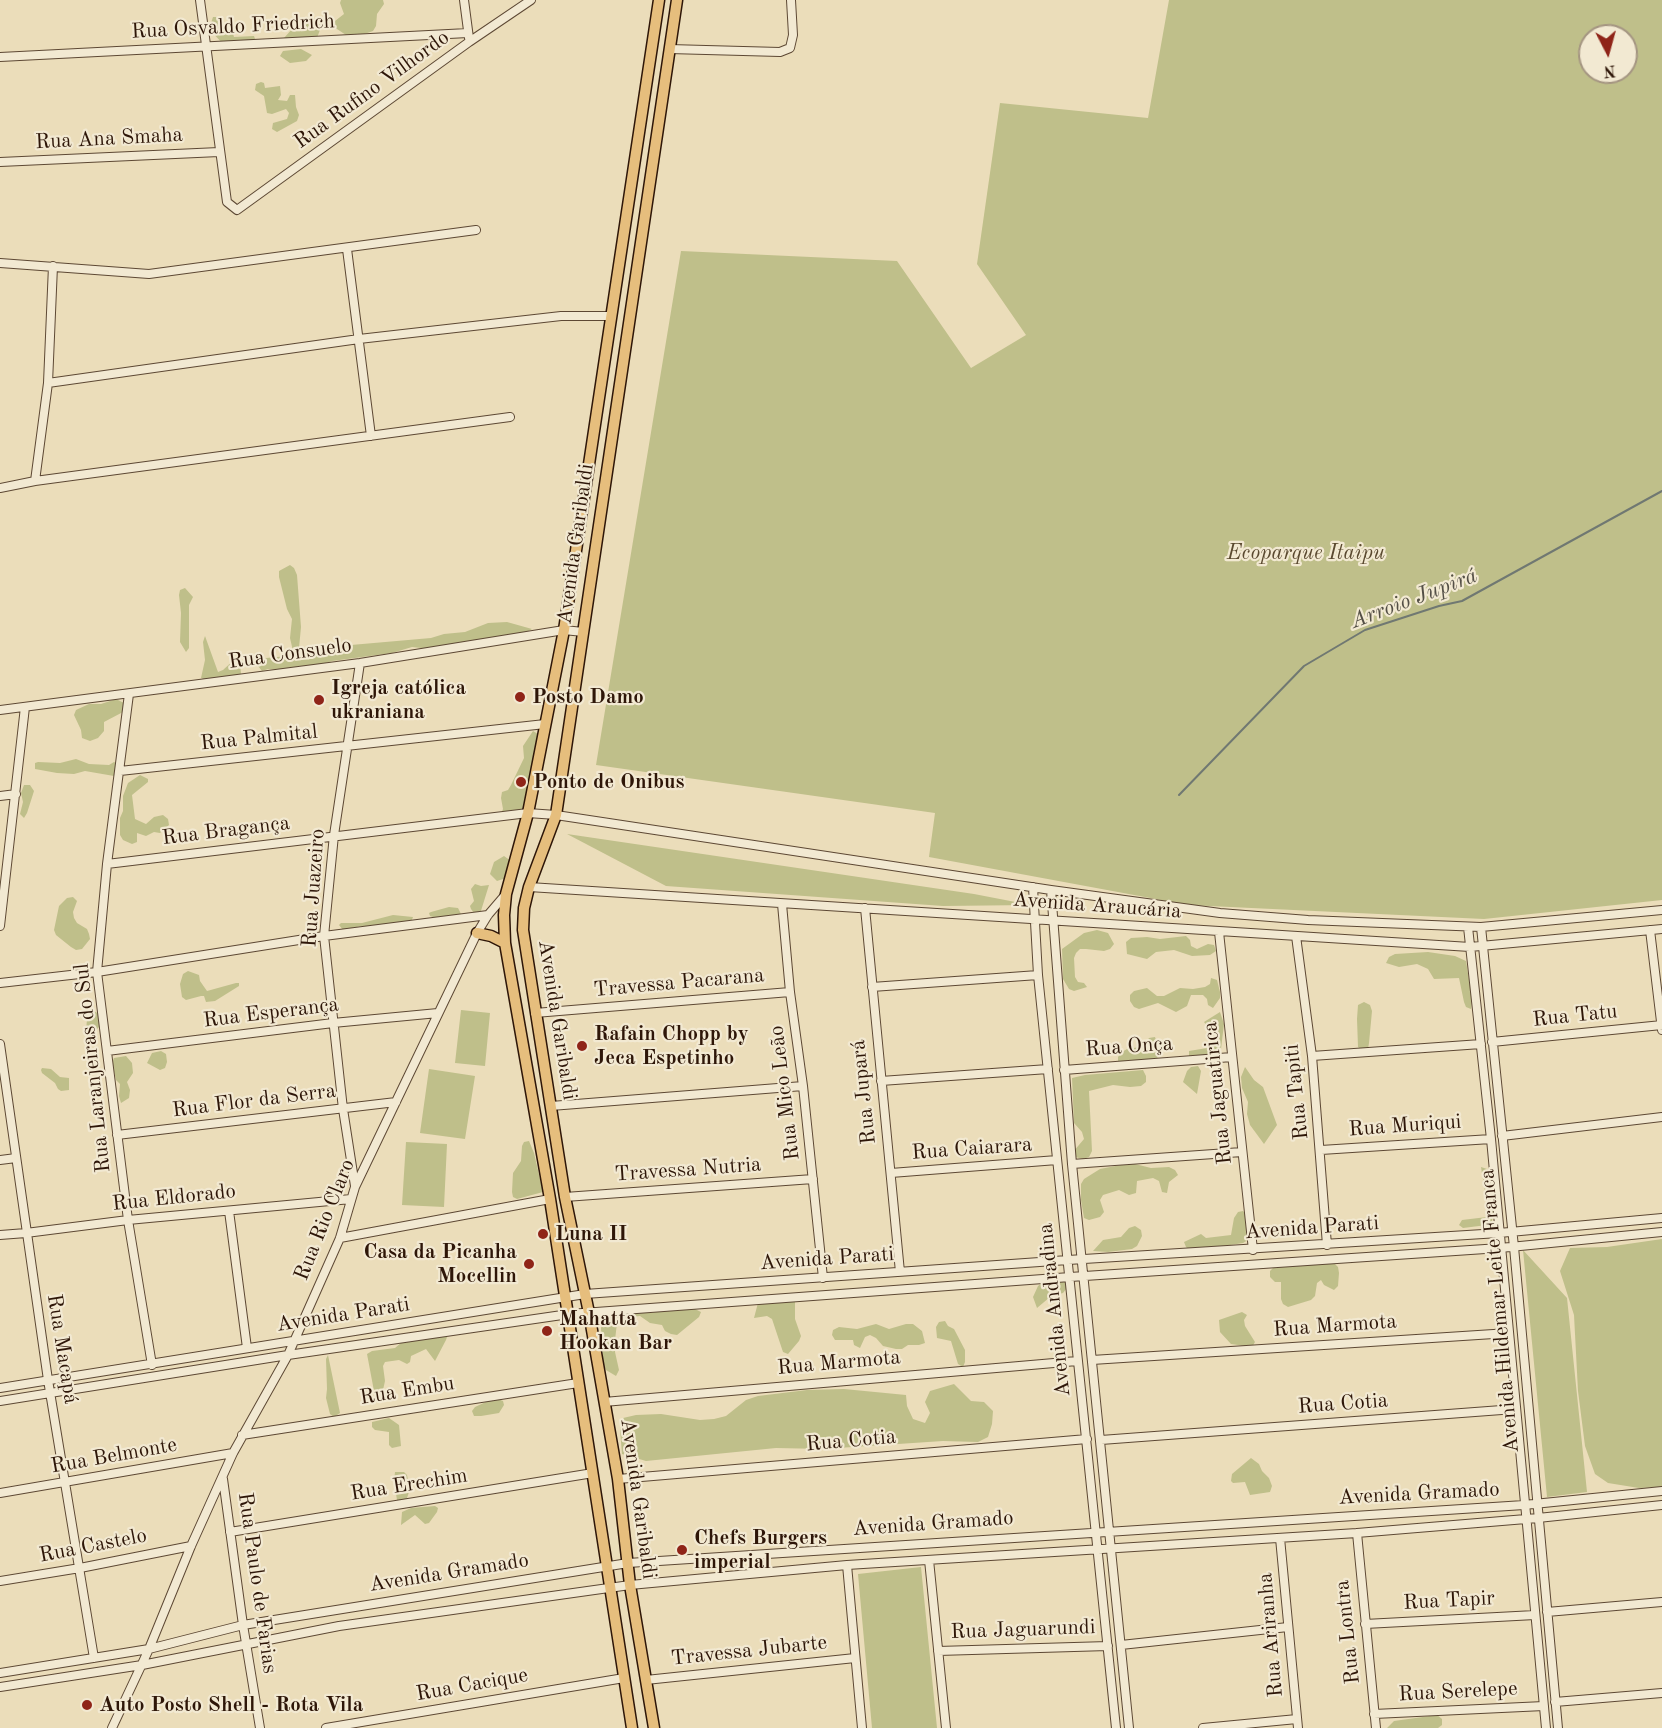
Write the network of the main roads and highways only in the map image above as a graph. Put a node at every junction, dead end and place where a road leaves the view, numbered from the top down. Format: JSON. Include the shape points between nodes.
{"nodes":[{"id":1,"x":659,"y":0,"type":"edge"},
{"id":2,"x":677,"y":0,"type":"edge"},
{"id":3,"x":600,"y":399,"type":"junction"},
{"id":4,"x":617,"y":402,"type":"junction"},
{"id":5,"x":511,"y":873,"type":"junction"},
{"id":6,"x":529,"y":887,"type":"junction"},
{"id":7,"x":477,"y":933,"type":"road end"},
{"id":8,"x":505,"y":943,"type":"junction"},
{"id":9,"x":632,"y":1728,"type":"edge"},
{"id":10,"x":654,"y":1728,"type":"edge"}],
"edges":[{"from":1,"to":3,"type":"main road","name":"Avenida Garibaldi"},
{"from":2,"to":4,"type":"main road","name":"Avenida Garibaldi"},
{"from":3,"to":4,"type":"main road"},
{"from":3,"to":5,"type":"main road","name":"Avenida Garibaldi","via":[[564,630],[528,813]]},
{"from":4,"to":6,"type":"main road","name":"Avenida Garibaldi","via":[[556,815]]},
{"from":5,"to":6,"type":"main road"},
{"from":5,"to":8,"type":"main road","name":"Avenida Garibaldi","via":[[503,922]]},
{"from":6,"to":10,"type":"main road","name":"Avenida Garibaldi","via":[[524,930],[535,1012],[618,1479],[630,1585]]},
{"from":7,"to":8,"type":"main road"},
{"from":8,"to":9,"type":"main road","name":"Avenida Garibaldi","via":[[569,1314]]}]}
